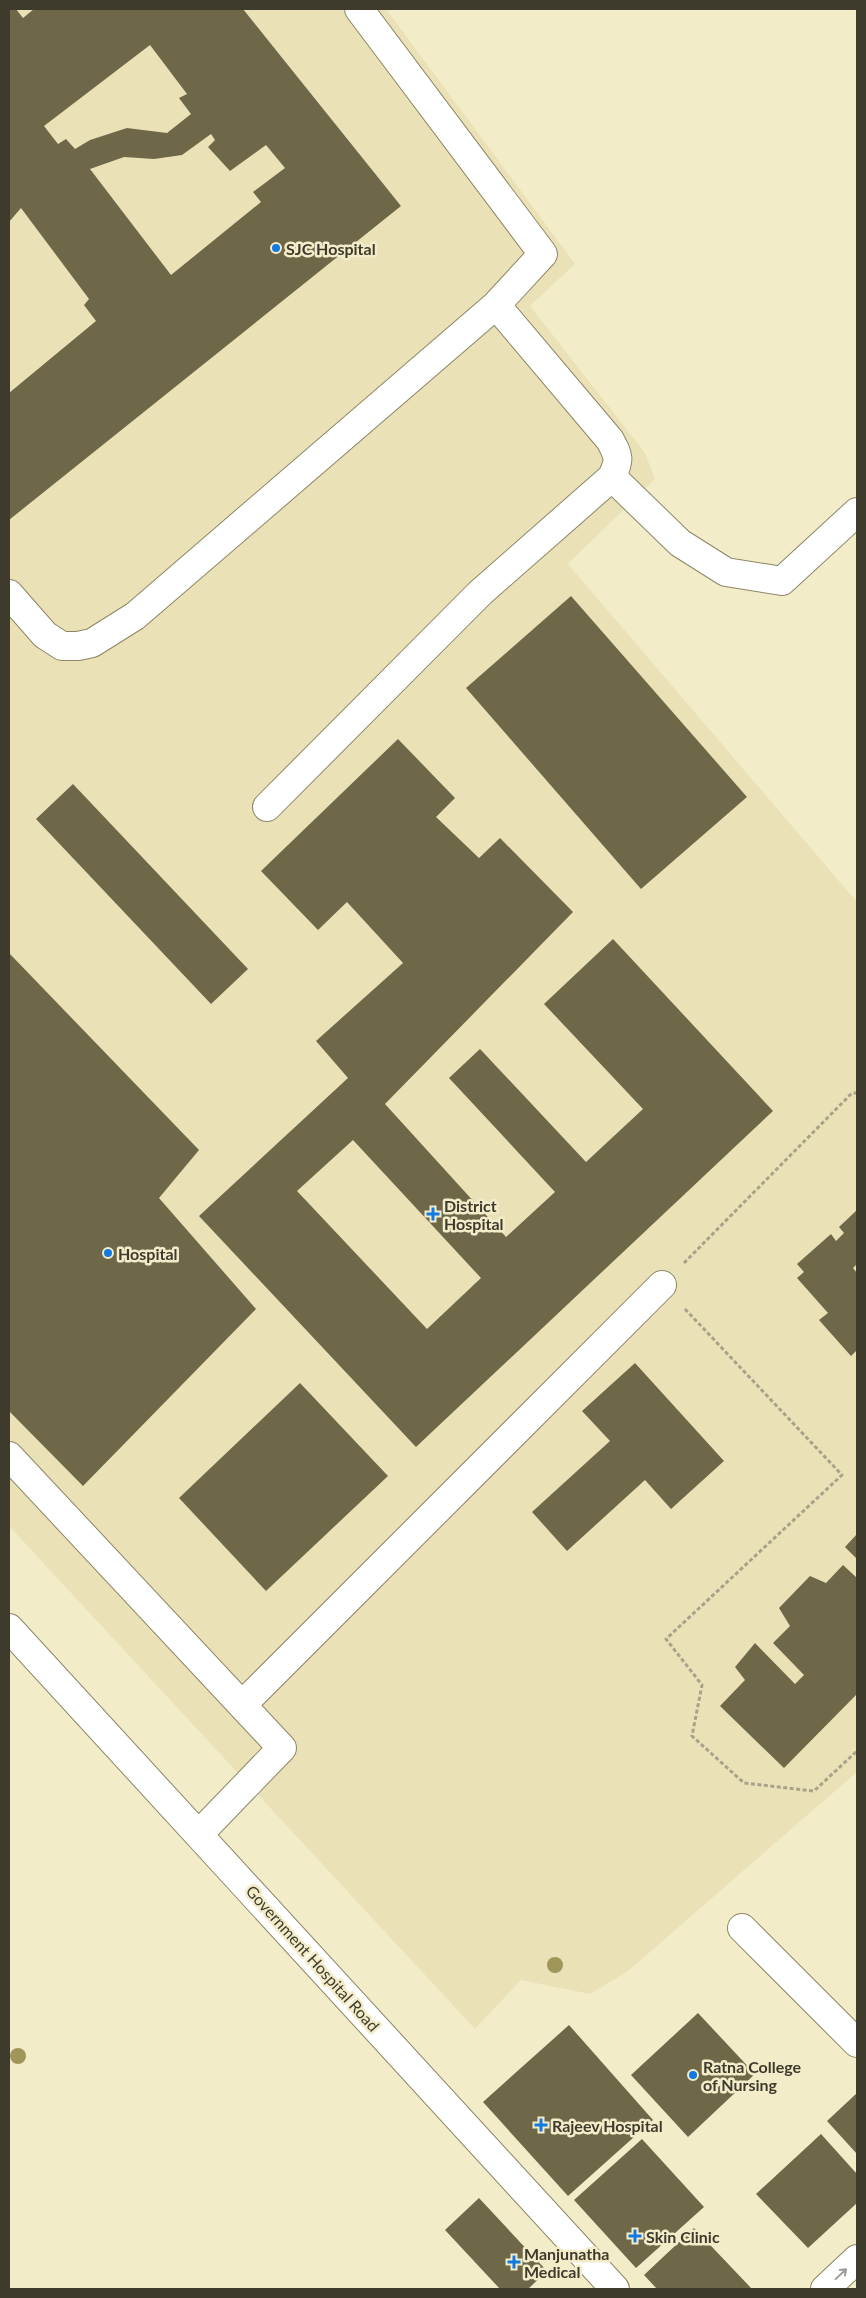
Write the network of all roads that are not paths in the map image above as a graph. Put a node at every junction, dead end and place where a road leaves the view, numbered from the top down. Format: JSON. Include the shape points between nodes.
{"nodes":[{"id":1,"x":359,"y":9,"type":"edge"},
{"id":2,"x":496,"y":305,"type":"junction"},
{"id":3,"x":612,"y":477,"type":"junction"},
{"id":4,"x":857,"y":512,"type":"edge"},
{"id":5,"x":9,"y":594,"type":"edge"},
{"id":6,"x":267,"y":806,"type":"dead end"},
{"id":7,"x":662,"y":1285,"type":"road end"},
{"id":8,"x":9,"y":1456,"type":"edge"},
{"id":9,"x":9,"y":1628,"type":"edge"},
{"id":10,"x":242,"y":1705,"type":"junction"},
{"id":11,"x":199,"y":1834,"type":"junction"},
{"id":12,"x":742,"y":1928,"type":"dead end"},
{"id":13,"x":857,"y":2042,"type":"edge"},
{"id":14,"x":857,"y":2259,"type":"edge"},
{"id":15,"x":615,"y":2289,"type":"edge"},
{"id":16,"x":825,"y":2289,"type":"edge"}],
"edges":[{"from":1,"to":2,"type":"street","via":[[543,254]]},
{"from":2,"to":3,"type":"street","via":[[610,440],[618,455]]},
{"from":2,"to":5,"type":"street","via":[[135,616],[92,643],[62,646],[45,635]]},
{"from":3,"to":4,"type":"street","via":[[680,543],[726,572],[782,581]]},
{"from":3,"to":6,"type":"street","via":[[480,592]]},
{"from":7,"to":10,"type":"street"},
{"from":8,"to":10,"type":"street"},
{"from":9,"to":11,"type":"street","name":"Government Hospital Road"},
{"from":10,"to":11,"type":"street","via":[[282,1748]]},
{"from":11,"to":15,"type":"street","name":"Government Hospital Road"},
{"from":12,"to":13,"type":"street"},
{"from":16,"to":14,"type":"street","one_way":true}]}
